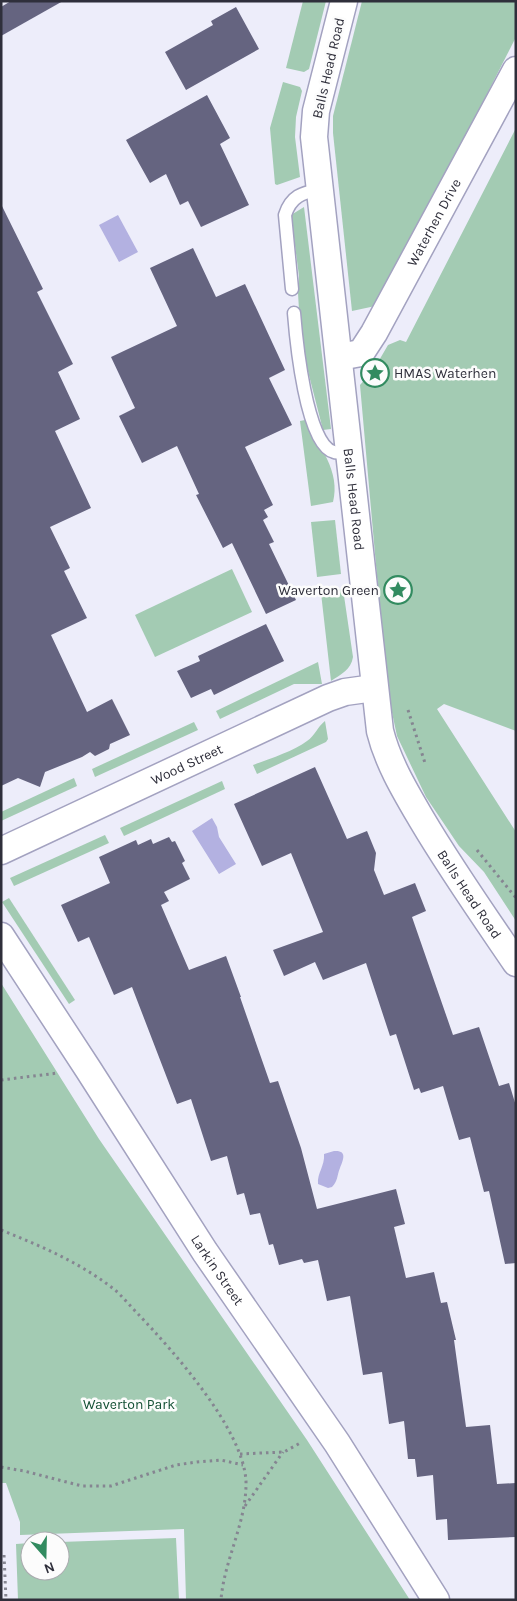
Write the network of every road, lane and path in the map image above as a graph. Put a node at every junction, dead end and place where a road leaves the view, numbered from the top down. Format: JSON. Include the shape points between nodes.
{"nodes":[{"id":1,"x":344,"y":1,"type":"edge"},
{"id":2,"x":516,"y":70,"type":"edge"},
{"id":3,"x":320,"y":189,"type":"junction"},
{"id":4,"x":292,"y":289,"type":"dead end"},
{"id":5,"x":294,"y":313,"type":"dead end"},
{"id":6,"x":339,"y":357,"type":"junction"},
{"id":7,"x":349,"y":450,"type":"junction"},
{"id":8,"x":374,"y":688,"type":"junction"},
{"id":9,"x":407,"y":705,"type":"dead end"},
{"id":10,"x":425,"y":764,"type":"dead end"},
{"id":11,"x":474,"y":847,"type":"dead end"},
{"id":12,"x":1,"y":851,"type":"edge"},
{"id":13,"x":516,"y":898,"type":"edge"},
{"id":14,"x":1,"y":936,"type":"edge"},
{"id":15,"x":516,"y":963,"type":"edge"},
{"id":16,"x":88,"y":1069,"type":"junction"},
{"id":17,"x":1,"y":1080,"type":"edge"},
{"id":18,"x":1,"y":1230,"type":"edge"},
{"id":19,"x":327,"y":1428,"type":"junction"},
{"id":20,"x":284,"y":1452,"type":"junction"},
{"id":21,"x":240,"y":1454,"type":"junction"},
{"id":22,"x":243,"y":1465,"type":"junction"},
{"id":23,"x":1,"y":1468,"type":"edge"},
{"id":24,"x":244,"y":1507,"type":"junction"},
{"id":25,"x":4,"y":1555,"type":"dead end"},
{"id":26,"x":6,"y":1600,"type":"edge"},
{"id":27,"x":221,"y":1600,"type":"edge"},
{"id":28,"x":436,"y":1600,"type":"edge"}],
"edges":[{"from":1,"to":3,"type":"street","name":"Balls Head Road","via":[[316,111],[314,137]]},
{"from":2,"to":6,"type":"street","name":"Waterhen Drive","via":[[374,333],[361,353]]},
{"from":3,"to":4,"type":"lane","via":[[303,192],[288,206],[285,215]]},
{"from":3,"to":6,"type":"street","name":"Balls Head Road"},
{"from":5,"to":7,"type":"lane","via":[[307,406],[318,434],[334,453]]},
{"from":6,"to":7,"type":"street","name":"Balls Head Road"},
{"from":7,"to":8,"type":"street","name":"Balls Head Road"},
{"from":8,"to":12,"type":"street","name":"Wood Street","via":[[328,698]]},
{"from":8,"to":15,"type":"street","name":"Balls Head Road","via":[[384,750],[403,788]]},
{"from":9,"to":10,"type":"path"},
{"from":11,"to":13,"type":"path"},
{"from":14,"to":16,"type":"street","name":"Larkin Street"},
{"from":16,"to":17,"type":"path"},
{"from":16,"to":19,"type":"street","name":"Larkin Street","via":[[205,1252]]},
{"from":18,"to":21,"type":"path","via":[[41,1246],[116,1291],[164,1341],[220,1414]]},
{"from":19,"to":20,"type":"path"},
{"from":19,"to":28,"type":"street","name":"Larkin Street"},
{"from":20,"to":21,"type":"path"},
{"from":20,"to":24,"type":"path"},
{"from":21,"to":22,"type":"path"},
{"from":22,"to":23,"type":"path","via":[[221,1460],[176,1465],[111,1486],[82,1486]]},
{"from":22,"to":24,"type":"path","via":[[246,1482]]},
{"from":24,"to":27,"type":"path","via":[[222,1585]]},
{"from":25,"to":26,"type":"path"}]}
